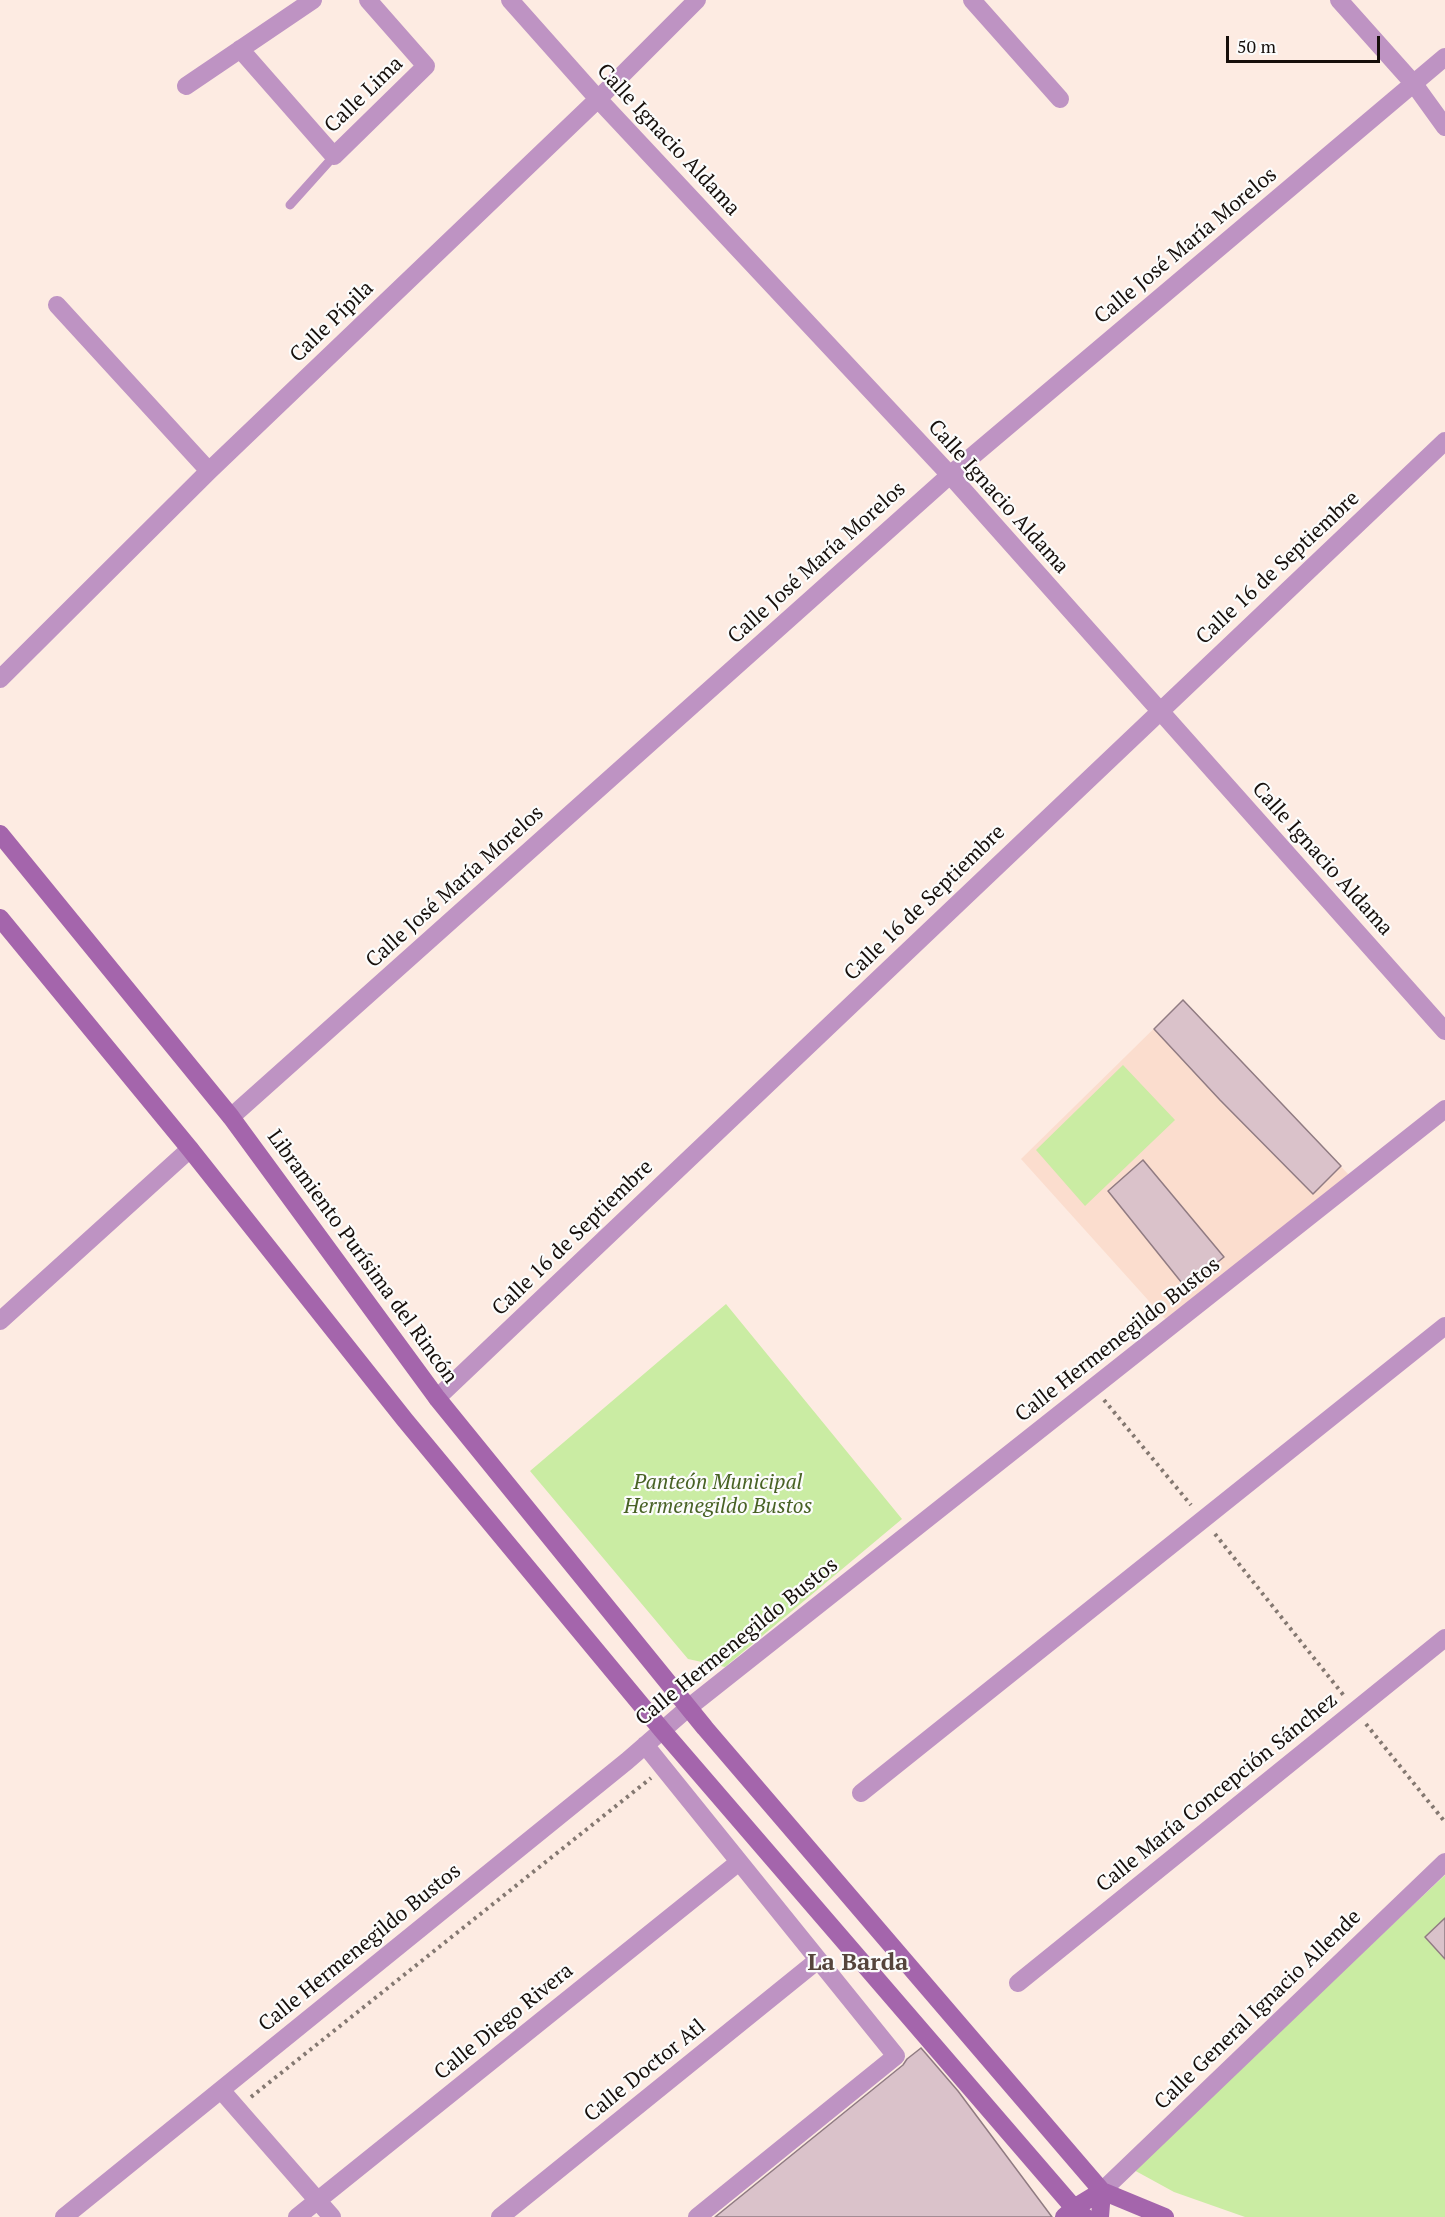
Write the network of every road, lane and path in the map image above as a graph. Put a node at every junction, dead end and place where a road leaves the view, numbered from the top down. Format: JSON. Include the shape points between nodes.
{"nodes":[{"id":1,"x":313,"y":0,"type":"edge"},
{"id":2,"x":368,"y":0,"type":"edge"},
{"id":3,"x":510,"y":0,"type":"edge"},
{"id":4,"x":697,"y":0,"type":"edge"},
{"id":5,"x":972,"y":0,"type":"edge"},
{"id":6,"x":1339,"y":0,"type":"edge"},
{"id":7,"x":240,"y":49,"type":"junction"},
{"id":8,"x":1445,"y":57,"type":"edge"},
{"id":9,"x":1414,"y":84,"type":"junction"},
{"id":10,"x":186,"y":86,"type":"dead end"},
{"id":11,"x":598,"y":99,"type":"junction"},
{"id":12,"x":1060,"y":99,"type":"dead end"},
{"id":13,"x":1445,"y":127,"type":"edge"},
{"id":14,"x":334,"y":156,"type":"junction"},
{"id":15,"x":290,"y":205,"type":"dead end"},
{"id":16,"x":57,"y":305,"type":"dead end"},
{"id":17,"x":1445,"y":441,"type":"edge"},
{"id":18,"x":209,"y":471,"type":"junction"},
{"id":19,"x":950,"y":475,"type":"junction"},
{"id":20,"x":0,"y":678,"type":"edge"},
{"id":21,"x":1160,"y":711,"type":"junction"},
{"id":22,"x":0,"y":834,"type":"edge"},
{"id":23,"x":0,"y":918,"type":"edge"},
{"id":24,"x":1445,"y":1031,"type":"edge"},
{"id":25,"x":1445,"y":1109,"type":"edge"},
{"id":26,"x":231,"y":1117,"type":"junction"},
{"id":27,"x":190,"y":1149,"type":"junction"},
{"id":28,"x":0,"y":1321,"type":"edge"},
{"id":29,"x":1445,"y":1326,"type":"edge"},
{"id":30,"x":1094,"y":1388,"type":"junction"},
{"id":31,"x":437,"y":1398,"type":"junction"},
{"id":32,"x":1203,"y":1519,"type":"junction"},
{"id":33,"x":1445,"y":1638,"type":"edge"},
{"id":34,"x":688,"y":1708,"type":"junction"},
{"id":35,"x":1355,"y":1710,"type":"junction"},
{"id":36,"x":662,"y":1730,"type":"junction"},
{"id":37,"x":645,"y":1745,"type":"junction"},
{"id":38,"x":663,"y":1768,"type":"junction"},
{"id":39,"x":861,"y":1793,"type":"dead end"},
{"id":40,"x":1445,"y":1822,"type":"edge"},
{"id":41,"x":739,"y":1862,"type":"junction"},
{"id":42,"x":1445,"y":1862,"type":"edge"},
{"id":43,"x":818,"y":1960,"type":"junction"},
{"id":44,"x":1018,"y":1983,"type":"dead end"},
{"id":45,"x":221,"y":2090,"type":"junction"},
{"id":46,"x":236,"y":2109,"type":"junction"},
{"id":47,"x":1102,"y":2191,"type":"junction"},
{"id":48,"x":318,"y":2200,"type":"junction"},
{"id":49,"x":1074,"y":2214,"type":"edge"},
{"id":50,"x":64,"y":2217,"type":"edge"},
{"id":51,"x":297,"y":2217,"type":"edge"},
{"id":52,"x":332,"y":2217,"type":"edge"},
{"id":53,"x":500,"y":2217,"type":"edge"},
{"id":54,"x":697,"y":2217,"type":"edge"},
{"id":55,"x":1100,"y":2217,"type":"edge"},
{"id":56,"x":1165,"y":2217,"type":"edge"}],
"edges":[{"from":1,"to":7,"type":"street"},
{"from":2,"to":14,"type":"street","name":"Calle Lima","via":[[426,66]]},
{"from":3,"to":11,"type":"street","name":"Calle Ignacio Aldama"},
{"from":4,"to":11,"type":"street","name":"Calle Pípila"},
{"from":5,"to":12,"type":"street"},
{"from":6,"to":9,"type":"street"},
{"from":7,"to":10,"type":"street"},
{"from":7,"to":14,"type":"street"},
{"from":8,"to":9,"type":"street","name":"Calle José María Morelos"},
{"from":9,"to":13,"type":"street"},
{"from":9,"to":19,"type":"street","name":"Calle José María Morelos"},
{"from":11,"to":18,"type":"street","name":"Calle Pípila"},
{"from":11,"to":19,"type":"street","name":"Calle Ignacio Aldama"},
{"from":14,"to":15,"type":"lane"},
{"from":16,"to":18,"type":"street"},
{"from":17,"to":21,"type":"street","name":"Calle 16 de Septiembre"},
{"from":18,"to":20,"type":"street","name":"Calle Pípila"},
{"from":19,"to":21,"type":"street","name":"Calle Ignacio Aldama"},
{"from":19,"to":26,"type":"street","name":"Calle José María Morelos"},
{"from":21,"to":24,"type":"street","name":"Calle Ignacio Aldama"},
{"from":21,"to":31,"type":"street","name":"Calle 16 de Septiembre"},
{"from":22,"to":26,"type":"main road","name":"Libramiento Purísima del Rincón"},
{"from":23,"to":27,"type":"main road"},
{"from":25,"to":30,"type":"street","name":"Calle Hermenegildo Bustos"},
{"from":26,"to":31,"type":"main road","name":"Libramiento Purísima del Rincón"},
{"from":27,"to":28,"type":"street"},
{"from":27,"to":36,"type":"main road","via":[[405,1420]]},
{"from":29,"to":32,"type":"street"},
{"from":30,"to":32,"type":"path"},
{"from":30,"to":34,"type":"street","name":"Calle Hermenegildo Bustos"},
{"from":31,"to":34,"type":"main road","name":"Libramiento Purísima del Rincón"},
{"from":32,"to":35,"type":"path"},
{"from":32,"to":39,"type":"street"},
{"from":33,"to":35,"type":"street","name":"Calle María Concepción Sánchez"},
{"from":34,"to":36,"type":"street","name":"Calle Hermenegildo Bustos"},
{"from":34,"to":47,"type":"main road","name":"Libramiento Purísima del Rincón"},
{"from":35,"to":40,"type":"path"},
{"from":35,"to":44,"type":"street","name":"Calle María Concepción Sánchez"},
{"from":36,"to":37,"type":"street","name":"Calle Hermenegildo Bustos"},
{"from":36,"to":49,"type":"main road"},
{"from":37,"to":38,"type":"street"},
{"from":37,"to":45,"type":"street","name":"Calle Hermenegildo Bustos"},
{"from":38,"to":41,"type":"street"},
{"from":38,"to":46,"type":"path"},
{"from":41,"to":43,"type":"street"},
{"from":41,"to":48,"type":"street","name":"Calle Diego Rivera"},
{"from":42,"to":47,"type":"street","name":"Calle General Ignacio Allende"},
{"from":43,"to":53,"type":"street","name":"Calle Doctor Atl"},
{"from":43,"to":54,"type":"street","via":[[896,2056]]},
{"from":45,"to":46,"type":"street"},
{"from":45,"to":50,"type":"street","name":"Calle Hermenegildo Bustos"},
{"from":46,"to":48,"type":"street"},
{"from":47,"to":49,"type":"main road"},
{"from":47,"to":55,"type":"main road"},
{"from":47,"to":56,"type":"main road"},
{"from":48,"to":51,"type":"street","name":"Calle Diego Rivera"},
{"from":48,"to":52,"type":"street"}]}
